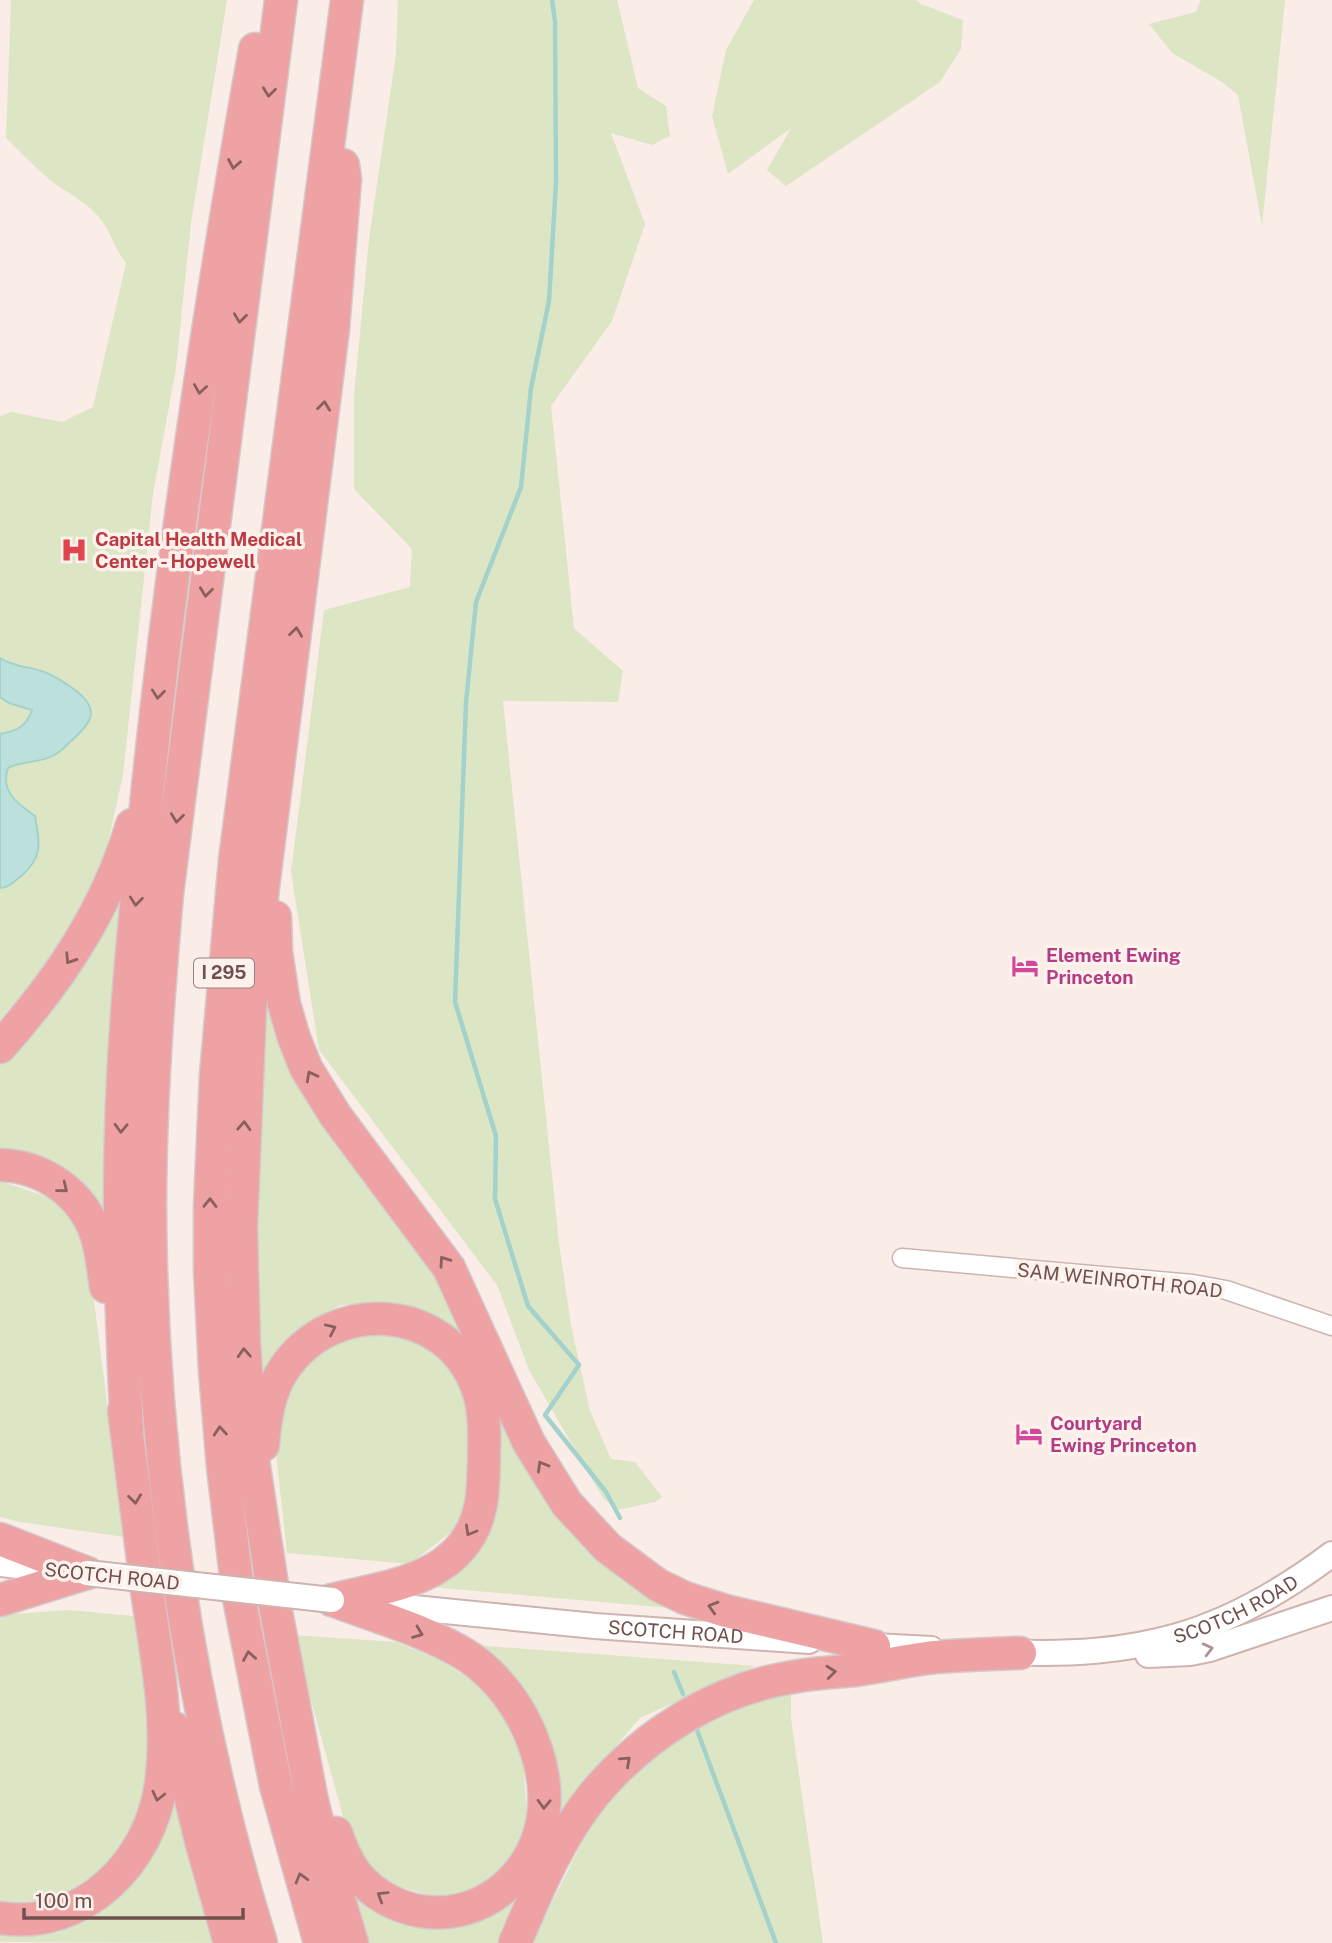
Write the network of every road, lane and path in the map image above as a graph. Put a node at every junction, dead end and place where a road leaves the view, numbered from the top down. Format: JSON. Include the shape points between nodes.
{"nodes":[{"id":1,"x":263,"y":0,"type":"edge"},
{"id":2,"x":281,"y":0,"type":"edge"},
{"id":3,"x":347,"y":0,"type":"edge"},
{"id":4,"x":334,"y":104,"type":"junction"},
{"id":5,"x":292,"y":667,"type":"junction"},
{"id":6,"x":153,"y":736,"type":"junction"},
{"id":7,"x":0,"y":1047,"type":"edge"},
{"id":8,"x":0,"y":1165,"type":"edge"},
{"id":9,"x":902,"y":1258,"type":"dead end"},
{"id":10,"x":1332,"y":1326,"type":"edge"},
{"id":11,"x":127,"y":1431,"type":"junction"},
{"id":12,"x":0,"y":1539,"type":"edge"},
{"id":13,"x":266,"y":1543,"type":"junction"},
{"id":14,"x":1332,"y":1554,"type":"edge"},
{"id":15,"x":0,"y":1564,"type":"edge"},
{"id":16,"x":87,"y":1573,"type":"junction"},
{"id":17,"x":0,"y":1600,"type":"edge"},
{"id":18,"x":332,"y":1600,"type":"junction"},
{"id":19,"x":1332,"y":1608,"type":"edge"},
{"id":20,"x":874,"y":1646,"type":"junction"},
{"id":21,"x":1020,"y":1653,"type":"junction"},
{"id":22,"x":1091,"y":1653,"type":"junction"},
{"id":23,"x":284,"y":1654,"type":"junction"},
{"id":24,"x":157,"y":1655,"type":"junction"},
{"id":25,"x":0,"y":1918,"type":"edge"},
{"id":26,"x":230,"y":1943,"type":"edge"},
{"id":27,"x":261,"y":1943,"type":"edge"},
{"id":28,"x":320,"y":1943,"type":"edge"},
{"id":29,"x":352,"y":1943,"type":"edge"},
{"id":30,"x":516,"y":1943,"type":"edge"}],
"edges":[{"from":1,"to":6,"type":"highway","one_way":true,"via":[[224,222]]},
{"from":2,"to":27,"type":"highway","one_way":true,"via":[[167,894],[156,1030],[150,1207],[161,1426],[187,1634],[219,1786]]},
{"from":3,"to":4,"type":"highway","number":"I 295"},
{"from":5,"to":4,"type":"highway","one_way":true,"via":[[339,265],[345,178]]},
{"from":28,"to":4,"type":"highway","number":"I 295","one_way":true,"via":[[274,1774],[238,1593],[215,1371],[210,1206],[216,1074],[235,860]]},
{"from":13,"to":5,"type":"highway","one_way":true,"via":[[247,1396],[241,1286],[242,1165],[250,1009]]},
{"from":20,"to":5,"type":"highway","one_way":true,"via":[[707,1606],[658,1585],[593,1534],[541,1465],[449,1268],[324,1100],[291,1030],[277,960],[276,846]]},
{"from":6,"to":7,"type":"highway","one_way":true,"via":[[126,843],[99,908],[56,980]]},
{"from":6,"to":11,"type":"highway","one_way":true,"via":[[131,957],[121,1129]]},
{"from":8,"to":11,"type":"highway","one_way":true,"via":[[28,1169],[51,1179],[76,1199],[90,1220],[99,1244]]},
{"from":9,"to":10,"type":"street","name":"SAM WEINROTH ROAD","via":[[1208,1286]]},
{"from":11,"to":24,"type":"highway","one_way":true},
{"from":12,"to":16,"type":"highway"},
{"from":13,"to":18,"type":"highway","one_way":true,"via":[[262,1458],[267,1414],[277,1382],[299,1351],[337,1326],[374,1318],[411,1323],[447,1343],[470,1371],[482,1405],[484,1475],[475,1525],[460,1548],[428,1574]]},
{"from":13,"to":23,"type":"highway"},
{"from":14,"to":22,"type":"main road","name":"SCOTCH ROAD","via":[[1267,1598],[1211,1625],[1154,1644]]},
{"from":15,"to":16,"type":"main road","name":"SCOTCH ROAD"},
{"from":16,"to":17,"type":"highway"},
{"from":16,"to":18,"type":"main road","name":"SCOTCH ROAD","bridge":true},
{"from":18,"to":20,"type":"main road","name":"SCOTCH ROAD","via":[[594,1626]]},
{"from":18,"to":23,"type":"highway","one_way":true,"via":[[442,1642],[470,1658],[515,1705],[538,1756],[544,1801],[535,1846],[515,1878],[486,1900],[445,1912],[403,1907],[366,1885],[349,1864],[333,1826]]},
{"from":22,"to":19,"type":"main road","one_way":true,"via":[[1201,1651]]},
{"from":20,"to":21,"type":"main road","name":"SCOTCH ROAD"},
{"from":21,"to":22,"type":"main road","name":"SCOTCH ROAD"},
{"from":30,"to":21,"type":"highway","one_way":true,"via":[[551,1863],[594,1794],[642,1747],[684,1717],[736,1692],[793,1676],[934,1657]]},
{"from":23,"to":29,"type":"highway","via":[[311,1796]]},
{"from":24,"to":25,"type":"highway","one_way":true,"via":[[162,1782],[139,1845],[106,1886],[80,1906],[42,1919]]},
{"from":24,"to":26,"type":"highway"}]}
